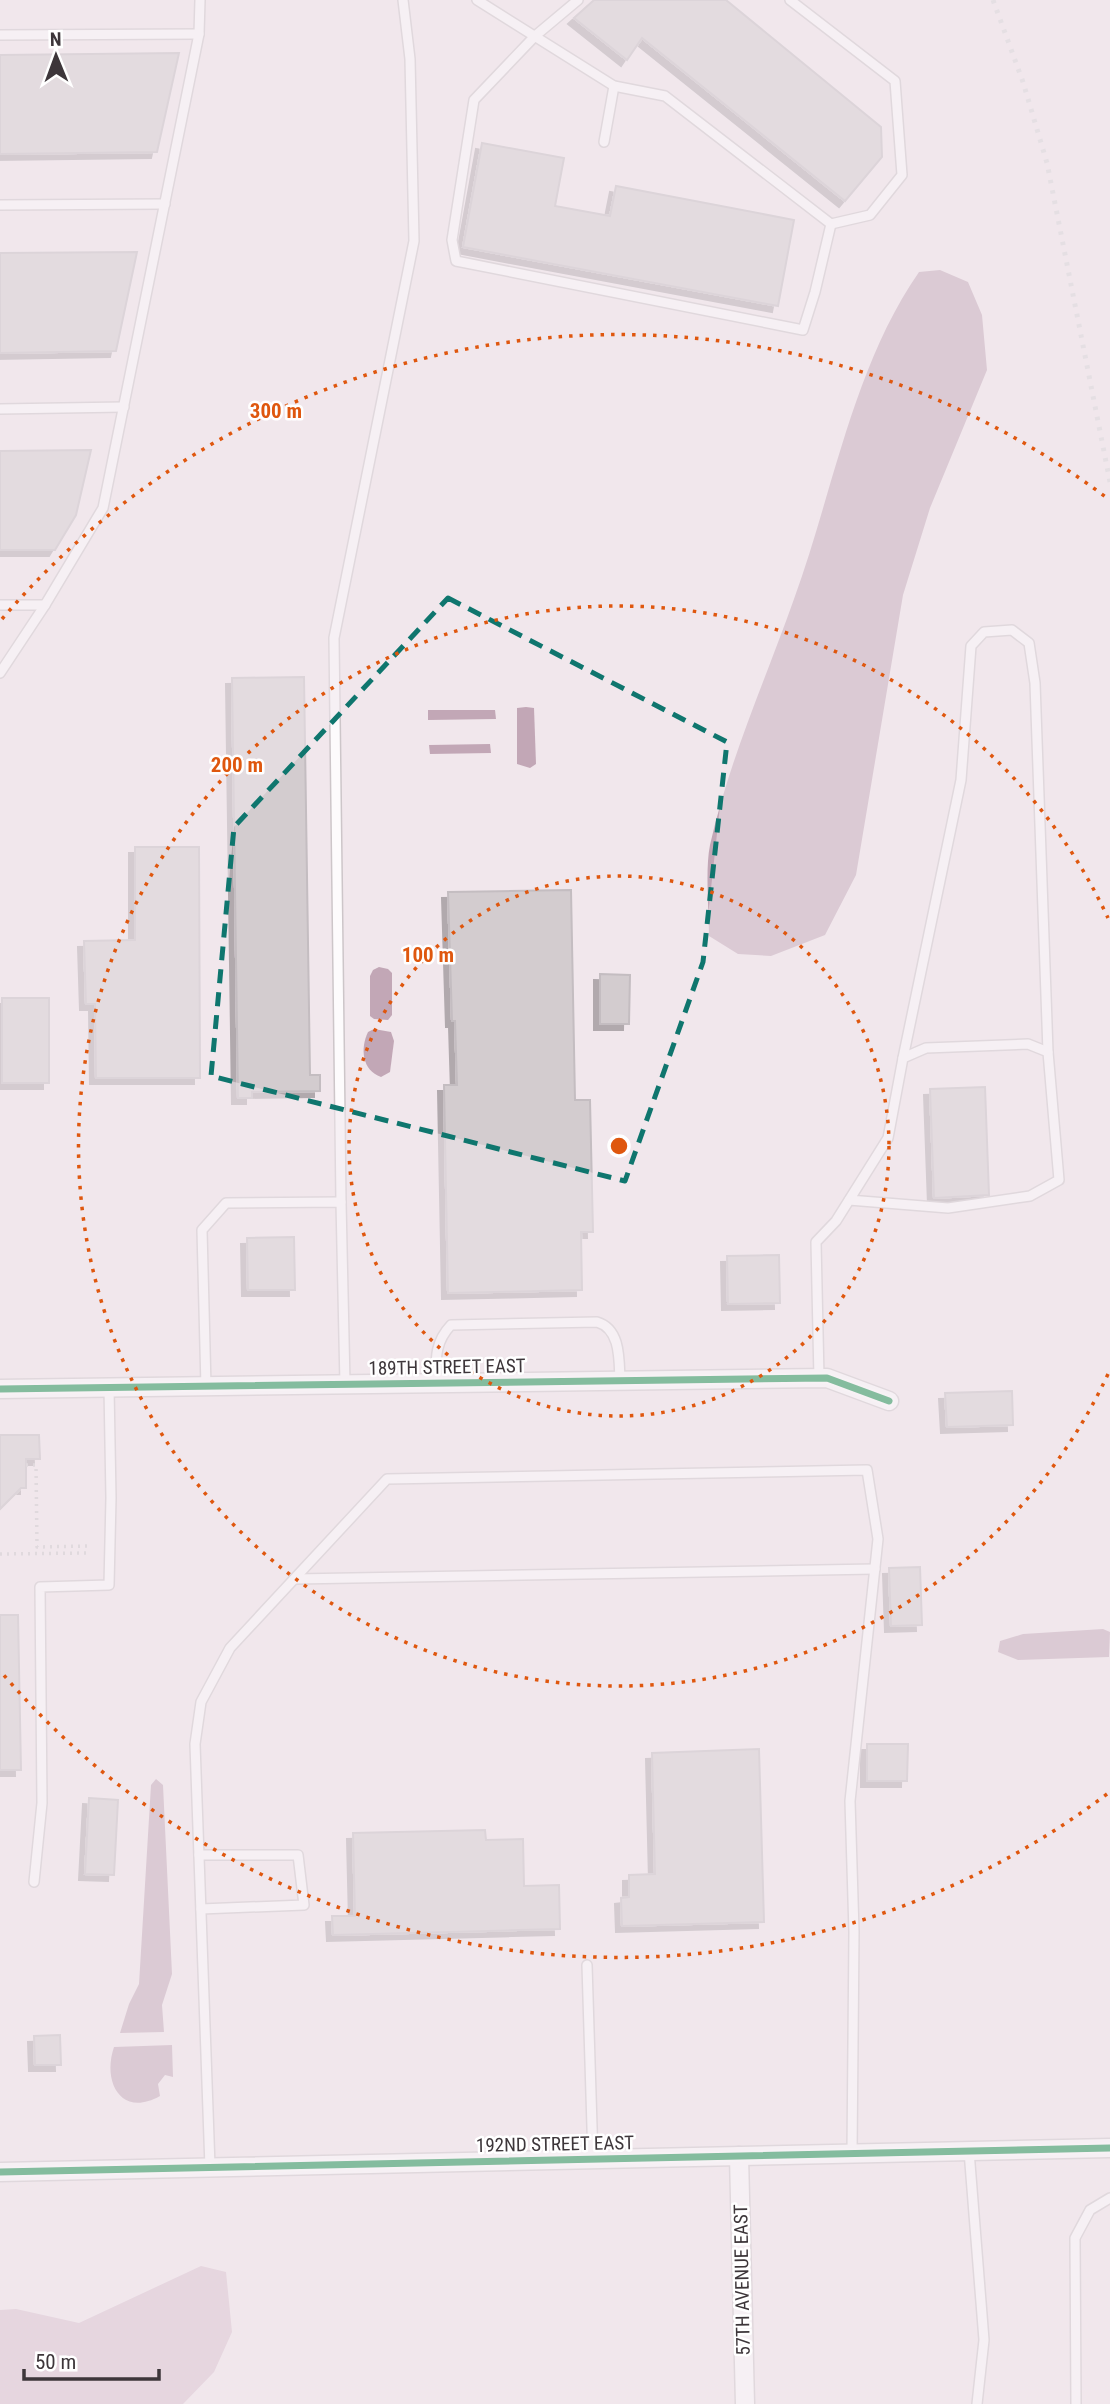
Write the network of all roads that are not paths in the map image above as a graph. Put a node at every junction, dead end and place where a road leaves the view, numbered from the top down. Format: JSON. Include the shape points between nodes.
{"nodes":[{"id":1,"x":200,"y":0,"type":"edge"},
{"id":2,"x":403,"y":0,"type":"edge"},
{"id":3,"x":477,"y":0,"type":"edge"},
{"id":4,"x":578,"y":0,"type":"edge"},
{"id":5,"x":790,"y":0,"type":"edge"},
{"id":6,"x":199,"y":34,"type":"junction"},
{"id":7,"x":0,"y":35,"type":"edge"},
{"id":8,"x":535,"y":36,"type":"junction"},
{"id":9,"x":614,"y":86,"type":"junction"},
{"id":10,"x":604,"y":142,"type":"dead end"},
{"id":11,"x":165,"y":204,"type":"junction"},
{"id":12,"x":0,"y":205,"type":"edge"},
{"id":13,"x":831,"y":224,"type":"junction"},
{"id":14,"x":124,"y":407,"type":"junction"},
{"id":15,"x":0,"y":409,"type":"edge"},
{"id":16,"x":0,"y":605,"type":"edge"},
{"id":17,"x":45,"y":605,"type":"junction"},
{"id":18,"x":0,"y":673,"type":"edge"},
{"id":19,"x":1048,"y":1052,"type":"junction"},
{"id":20,"x":903,"y":1058,"type":"junction"},
{"id":21,"x":849,"y":1200,"type":"junction"},
{"id":22,"x":341,"y":1202,"type":"junction"},
{"id":23,"x":819,"y":1378,"type":"junction"},
{"id":24,"x":620,"y":1381,"type":"junction"},
{"id":25,"x":436,"y":1383,"type":"junction"},
{"id":26,"x":345,"y":1384,"type":"junction"},
{"id":27,"x":206,"y":1387,"type":"junction"},
{"id":28,"x":109,"y":1388,"type":"junction"},
{"id":29,"x":0,"y":1390,"type":"edge"},
{"id":30,"x":889,"y":1401,"type":"dead end"},
{"id":31,"x":875,"y":1569,"type":"junction"},
{"id":32,"x":295,"y":1579,"type":"junction"},
{"id":33,"x":199,"y":1854,"type":"junction"},
{"id":34,"x":34,"y":1882,"type":"dead end"},
{"id":35,"x":201,"y":1909,"type":"junction"},
{"id":36,"x":587,"y":1965,"type":"dead end"},
{"id":37,"x":1110,"y":2148,"type":"edge"},
{"id":38,"x":969,"y":2151,"type":"junction"},
{"id":39,"x":852,"y":2153,"type":"junction"},
{"id":40,"x":739,"y":2156,"type":"junction"},
{"id":41,"x":593,"y":2159,"type":"junction"},
{"id":42,"x":210,"y":2167,"type":"junction"},
{"id":43,"x":0,"y":2172,"type":"edge"},
{"id":44,"x":1110,"y":2198,"type":"edge"},
{"id":45,"x":745,"y":2404,"type":"edge"},
{"id":46,"x":977,"y":2404,"type":"edge"},
{"id":47,"x":1076,"y":2404,"type":"edge"}],
"edges":[{"from":1,"to":6,"type":"lane"},
{"from":2,"to":22,"type":"lane","via":[[410,59],[414,241],[334,638]]},
{"from":3,"to":8,"type":"lane"},
{"from":4,"to":8,"type":"lane"},
{"from":5,"to":13,"type":"lane","via":[[895,81],[902,174],[870,215]]},
{"from":6,"to":7,"type":"lane"},
{"from":6,"to":11,"type":"lane"},
{"from":8,"to":9,"type":"lane"},
{"from":8,"to":13,"type":"lane","via":[[474,100],[452,240],[456,261],[803,330]]},
{"from":9,"to":10,"type":"lane"},
{"from":9,"to":13,"type":"lane","via":[[665,96]]},
{"from":11,"to":12,"type":"lane"},
{"from":11,"to":14,"type":"lane"},
{"from":14,"to":15,"type":"lane"},
{"from":14,"to":17,"type":"lane","via":[[103,508]]},
{"from":16,"to":17,"type":"lane"},
{"from":17,"to":18,"type":"lane"},
{"from":19,"to":20,"type":"lane","via":[[1028,1044],[926,1048]]},
{"from":19,"to":20,"type":"lane","via":[[1035,683],[1029,643],[1012,631],[984,632],[971,646],[961,780]]},
{"from":19,"to":21,"type":"lane","via":[[1059,1180],[1030,1196],[948,1208]]},
{"from":20,"to":21,"type":"lane","via":[[888,1138]]},
{"from":21,"to":23,"type":"lane","via":[[816,1242]]},
{"from":22,"to":26,"type":"lane"},
{"from":22,"to":27,"type":"lane","via":[[226,1203],[202,1230]]},
{"from":23,"to":24,"type":"street","name":"189TH STREET EAST"},
{"from":23,"to":30,"type":"street","name":"189TH STREET EAST"},
{"from":24,"to":25,"type":"street","name":"189TH STREET EAST"},
{"from":24,"to":25,"type":"lane","via":[[619,1346],[597,1322],[451,1325],[436,1349]]},
{"from":25,"to":26,"type":"street","name":"189TH STREET EAST"},
{"from":26,"to":27,"type":"street","name":"189TH STREET EAST"},
{"from":27,"to":28,"type":"street","name":"189TH STREET EAST"},
{"from":28,"to":29,"type":"street","name":"189TH STREET EAST"},
{"from":28,"to":34,"type":"lane","via":[[108,1585],[40,1587],[41,1804]]},
{"from":31,"to":32,"type":"lane"},
{"from":31,"to":32,"type":"lane","via":[[878,1539],[867,1470],[387,1479]]},
{"from":31,"to":39,"type":"lane","via":[[850,1801]]},
{"from":32,"to":33,"type":"lane","via":[[230,1648],[201,1702],[195,1744]]},
{"from":33,"to":35,"type":"lane"},
{"from":33,"to":35,"type":"lane","via":[[298,1855],[304,1905]]},
{"from":35,"to":42,"type":"lane"},
{"from":36,"to":41,"type":"lane"},
{"from":37,"to":38,"type":"street","name":"192ND STREET EAST"},
{"from":38,"to":39,"type":"street","name":"192ND STREET EAST"},
{"from":38,"to":46,"type":"lane","via":[[984,2340]]},
{"from":39,"to":40,"type":"street","name":"192ND STREET EAST"},
{"from":40,"to":41,"type":"street","name":"192ND STREET EAST"},
{"from":40,"to":45,"type":"street","name":"57TH AVENUE EAST"},
{"from":41,"to":42,"type":"street","name":"192ND STREET EAST"},
{"from":42,"to":43,"type":"street","name":"192ND STREET EAST"},
{"from":44,"to":47,"type":"lane","via":[[1090,2210],[1075,2238]]}]}
